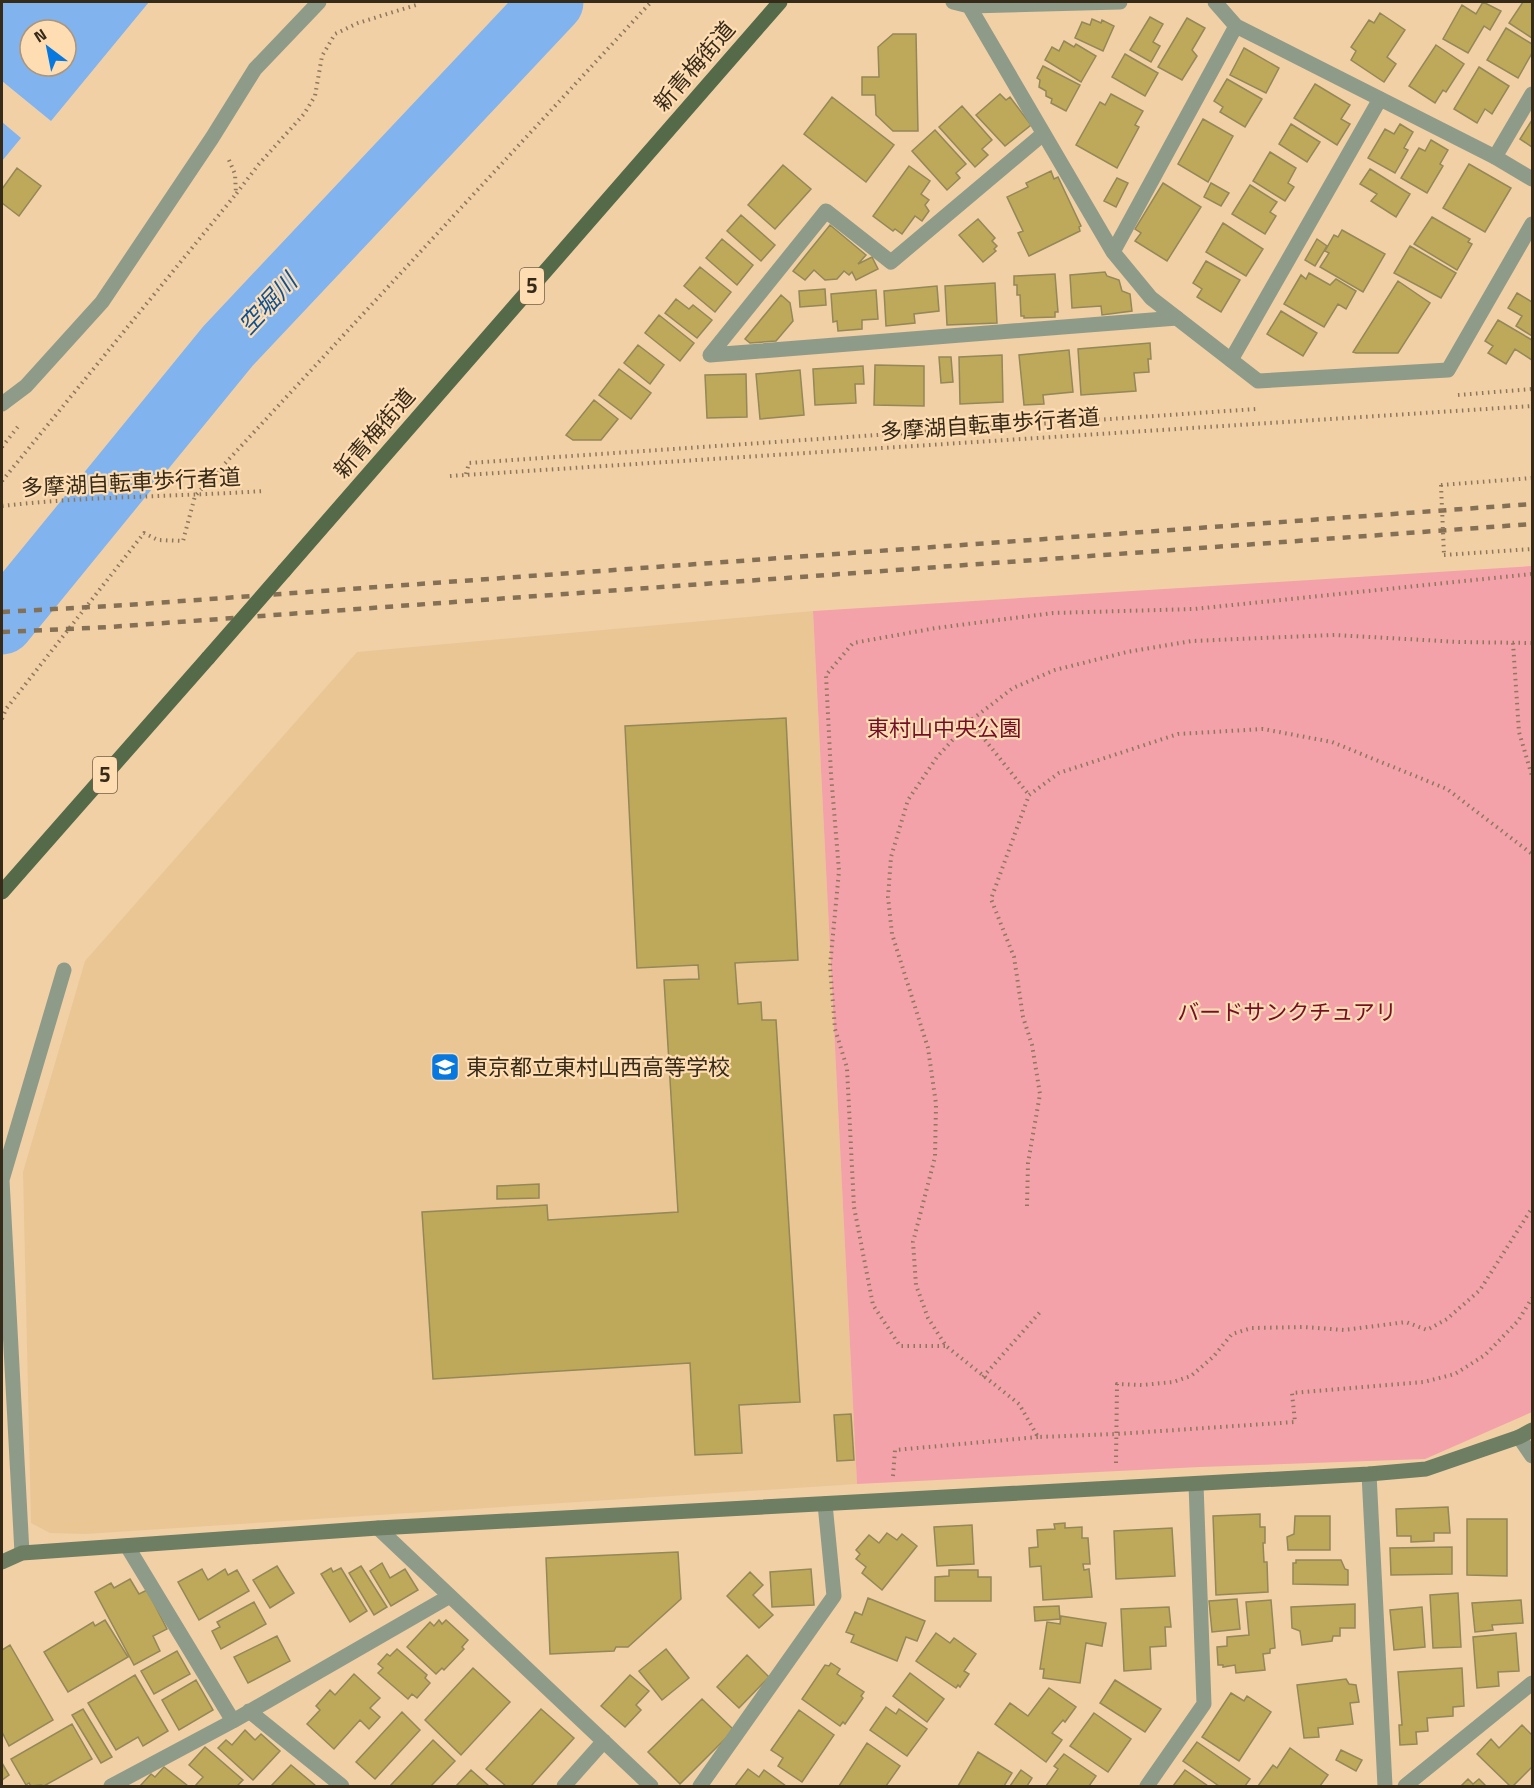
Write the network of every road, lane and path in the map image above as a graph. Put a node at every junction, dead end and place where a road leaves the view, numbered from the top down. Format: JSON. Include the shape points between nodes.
{"nodes":[{"id":1,"x":318,"y":2,"type":"edge"},
{"id":2,"x":419,"y":2,"type":"edge"},
{"id":3,"x":651,"y":2,"type":"edge"},
{"id":4,"x":780,"y":2,"type":"edge"},
{"id":5,"x":953,"y":2,"type":"edge"},
{"id":6,"x":1120,"y":2,"type":"edge"},
{"id":7,"x":1215,"y":2,"type":"edge"},
{"id":8,"x":969,"y":6,"type":"junction"},
{"id":9,"x":1236,"y":26,"type":"junction"},
{"id":10,"x":1533,"y":94,"type":"edge"},
{"id":11,"x":1380,"y":99,"type":"junction"},
{"id":12,"x":1043,"y":134,"type":"junction"},
{"id":13,"x":212,"y":138,"type":"junction"},
{"id":14,"x":1495,"y":157,"type":"junction"},
{"id":15,"x":1533,"y":179,"type":"edge"},
{"id":16,"x":236,"y":194,"type":"junction"},
{"id":17,"x":1533,"y":224,"type":"edge"},
{"id":18,"x":1113,"y":252,"type":"junction"},
{"id":19,"x":1177,"y":318,"type":"junction"},
{"id":20,"x":1231,"y":360,"type":"junction"},
{"id":21,"x":1533,"y":390,"type":"edge"},
{"id":22,"x":1449,"y":395,"type":"dead end"},
{"id":23,"x":2,"y":405,"type":"edge"},
{"id":24,"x":1533,"y":406,"type":"edge"},
{"id":25,"x":1258,"y":408,"type":"dead end"},
{"id":26,"x":21,"y":423,"type":"dead end"},
{"id":27,"x":2,"y":447,"type":"edge"},
{"id":28,"x":466,"y":474,"type":"junction"},
{"id":29,"x":3,"y":475,"type":"edge"},
{"id":30,"x":450,"y":476,"type":"dead end"},
{"id":31,"x":1533,"y":478,"type":"edge"},
{"id":32,"x":2,"y":481,"type":"edge"},
{"id":33,"x":263,"y":491,"type":"dead end"},
{"id":34,"x":195,"y":496,"type":"junction"},
{"id":35,"x":2,"y":506,"type":"edge"},
{"id":36,"x":1533,"y":549,"type":"edge"},
{"id":37,"x":1533,"y":574,"type":"edge"},
{"id":38,"x":1513,"y":643,"type":"junction"},
{"id":39,"x":1532,"y":643,"type":"edge"},
{"id":40,"x":2,"y":719,"type":"edge"},
{"id":41,"x":970,"y":720,"type":"junction"},
{"id":42,"x":1533,"y":776,"type":"edge"},
{"id":43,"x":1029,"y":795,"type":"junction"},
{"id":44,"x":1533,"y":854,"type":"edge"},
{"id":45,"x":2,"y":892,"type":"edge"},
{"id":46,"x":64,"y":970,"type":"dead end"},
{"id":47,"x":2,"y":1180,"type":"edge"},
{"id":48,"x":1027,"y":1206,"type":"dead end"},
{"id":49,"x":1533,"y":1208,"type":"edge"},
{"id":50,"x":1533,"y":1298,"type":"edge"},
{"id":51,"x":1040,"y":1312,"type":"dead end"},
{"id":52,"x":946,"y":1346,"type":"junction"},
{"id":53,"x":983,"y":1377,"type":"junction"},
{"id":54,"x":1116,"y":1434,"type":"junction"},
{"id":55,"x":1526,"y":1434,"type":"edge"},
{"id":56,"x":1038,"y":1437,"type":"junction"},
{"id":57,"x":1533,"y":1456,"type":"edge"},
{"id":58,"x":1369,"y":1474,"type":"junction"},
{"id":59,"x":1196,"y":1484,"type":"junction"},
{"id":60,"x":891,"y":1501,"type":"junction"},
{"id":61,"x":825,"y":1504,"type":"junction"},
{"id":62,"x":378,"y":1528,"type":"junction"},
{"id":63,"x":127,"y":1546,"type":"junction"},
{"id":64,"x":22,"y":1553,"type":"junction"},
{"id":65,"x":2,"y":1562,"type":"edge"},
{"id":66,"x":450,"y":1596,"type":"junction"},
{"id":67,"x":1533,"y":1683,"type":"edge"},
{"id":68,"x":249,"y":1711,"type":"junction"},
{"id":69,"x":233,"y":1721,"type":"junction"},
{"id":70,"x":604,"y":1742,"type":"junction"},
{"id":71,"x":111,"y":1786,"type":"edge"},
{"id":72,"x":342,"y":1786,"type":"edge"},
{"id":73,"x":564,"y":1786,"type":"edge"},
{"id":74,"x":651,"y":1786,"type":"edge"},
{"id":75,"x":700,"y":1786,"type":"edge"},
{"id":76,"x":1148,"y":1786,"type":"edge"},
{"id":77,"x":1385,"y":1786,"type":"edge"},
{"id":78,"x":1405,"y":1786,"type":"edge"}],
"edges":[{"from":1,"to":13,"type":"street","via":[[255,69]]},
{"from":2,"to":16,"type":"path","via":[[335,34],[322,56],[315,96]]},
{"from":3,"to":34,"type":"path"},
{"from":4,"to":45,"type":"main road","name":"新青梅街道","number":"5","bridge":true},
{"from":5,"to":8,"type":"street"},
{"from":6,"to":8,"type":"street"},
{"from":7,"to":9,"type":"street"},
{"from":8,"to":12,"type":"street"},
{"from":9,"to":11,"type":"street"},
{"from":9,"to":18,"type":"street"},
{"from":10,"to":14,"type":"street"},
{"from":11,"to":14,"type":"street"},
{"from":11,"to":20,"type":"street"},
{"from":12,"to":18,"type":"street"},
{"from":12,"to":19,"type":"street","via":[[891,262],[826,211],[710,355]]},
{"from":13,"to":16,"type":"path","via":[[235,174]]},
{"from":13,"to":23,"type":"street","via":[[102,302],[26,386]]},
{"from":14,"to":15,"type":"street"},
{"from":16,"to":29,"type":"path"},
{"from":17,"to":20,"type":"street","via":[[1448,370],[1258,381]]},
{"from":18,"to":19,"type":"street","via":[[1150,298]]},
{"from":19,"to":20,"type":"street"},
{"from":21,"to":22,"type":"path"},
{"from":24,"to":28,"type":"path","name":"多摩湖自転車歩行者道"},
{"from":25,"to":28,"type":"path","via":[[469,463]]},
{"from":26,"to":27,"type":"path"},
{"from":28,"to":30,"type":"path","name":"多摩湖自転車歩行者道"},
{"from":29,"to":32,"type":"path"},
{"from":31,"to":36,"type":"path","bridge":true,"via":[[1441,485],[1444,555]]},
{"from":33,"to":34,"type":"path","name":"多摩湖自転車歩行者道"},
{"from":34,"to":35,"type":"path","name":"多摩湖自転車歩行者道"},
{"from":34,"to":40,"type":"path","via":[[183,541],[158,540],[144,533]]},
{"from":37,"to":52,"type":"path","via":[[1194,609],[1053,613],[936,628],[853,643],[826,675],[839,871],[830,966],[835,1029],[847,1068],[854,1207],[873,1305],[900,1346]]},
{"from":38,"to":39,"type":"path"},
{"from":38,"to":41,"type":"path","via":[[1335,635],[1191,641],[1055,670],[1013,688]]},
{"from":38,"to":42,"type":"path","via":[[1519,732]]},
{"from":41,"to":43,"type":"path"},
{"from":41,"to":52,"type":"path","via":[[908,800],[891,857],[888,897],[892,934],[928,1048],[936,1104],[935,1157],[913,1242],[916,1285],[928,1318]]},
{"from":43,"to":44,"type":"path","via":[[1059,773],[1178,734],[1263,729],[1332,742],[1447,789]]},
{"from":43,"to":48,"type":"path","via":[[991,899],[1014,957],[1041,1094],[1028,1164]]},
{"from":46,"to":47,"type":"street"},
{"from":47,"to":64,"type":"street"},
{"from":49,"to":54,"type":"path","via":[[1480,1290],[1447,1319],[1427,1330],[1406,1322],[1344,1330],[1252,1328],[1232,1334],[1191,1376],[1163,1383],[1117,1384]]},
{"from":50,"to":54,"type":"path","via":[[1518,1321],[1485,1355],[1455,1374],[1424,1382],[1292,1393],[1295,1422]]},
{"from":51,"to":53,"type":"path"},
{"from":52,"to":53,"type":"path"},
{"from":53,"to":56,"type":"path","via":[[1019,1404]]},
{"from":54,"to":56,"type":"path"},
{"from":55,"to":57,"type":"street"},
{"from":55,"to":58,"type":"street","via":[[1426,1469]]},
{"from":56,"to":60,"type":"path","via":[[894,1450]]},
{"from":58,"to":59,"type":"street"},
{"from":58,"to":77,"type":"street"},
{"from":59,"to":60,"type":"street"},
{"from":59,"to":76,"type":"street","via":[[1204,1704]]},
{"from":60,"to":61,"type":"street"},
{"from":61,"to":62,"type":"street"},
{"from":61,"to":75,"type":"street","via":[[834,1596]]},
{"from":62,"to":63,"type":"street"},
{"from":62,"to":66,"type":"street"},
{"from":63,"to":64,"type":"street"},
{"from":63,"to":69,"type":"street"},
{"from":64,"to":65,"type":"street"},
{"from":66,"to":68,"type":"street"},
{"from":66,"to":70,"type":"street"},
{"from":67,"to":78,"type":"street"},
{"from":68,"to":69,"type":"street"},
{"from":68,"to":72,"type":"street"},
{"from":69,"to":71,"type":"street"},
{"from":70,"to":73,"type":"street"},
{"from":70,"to":74,"type":"street"}]}
